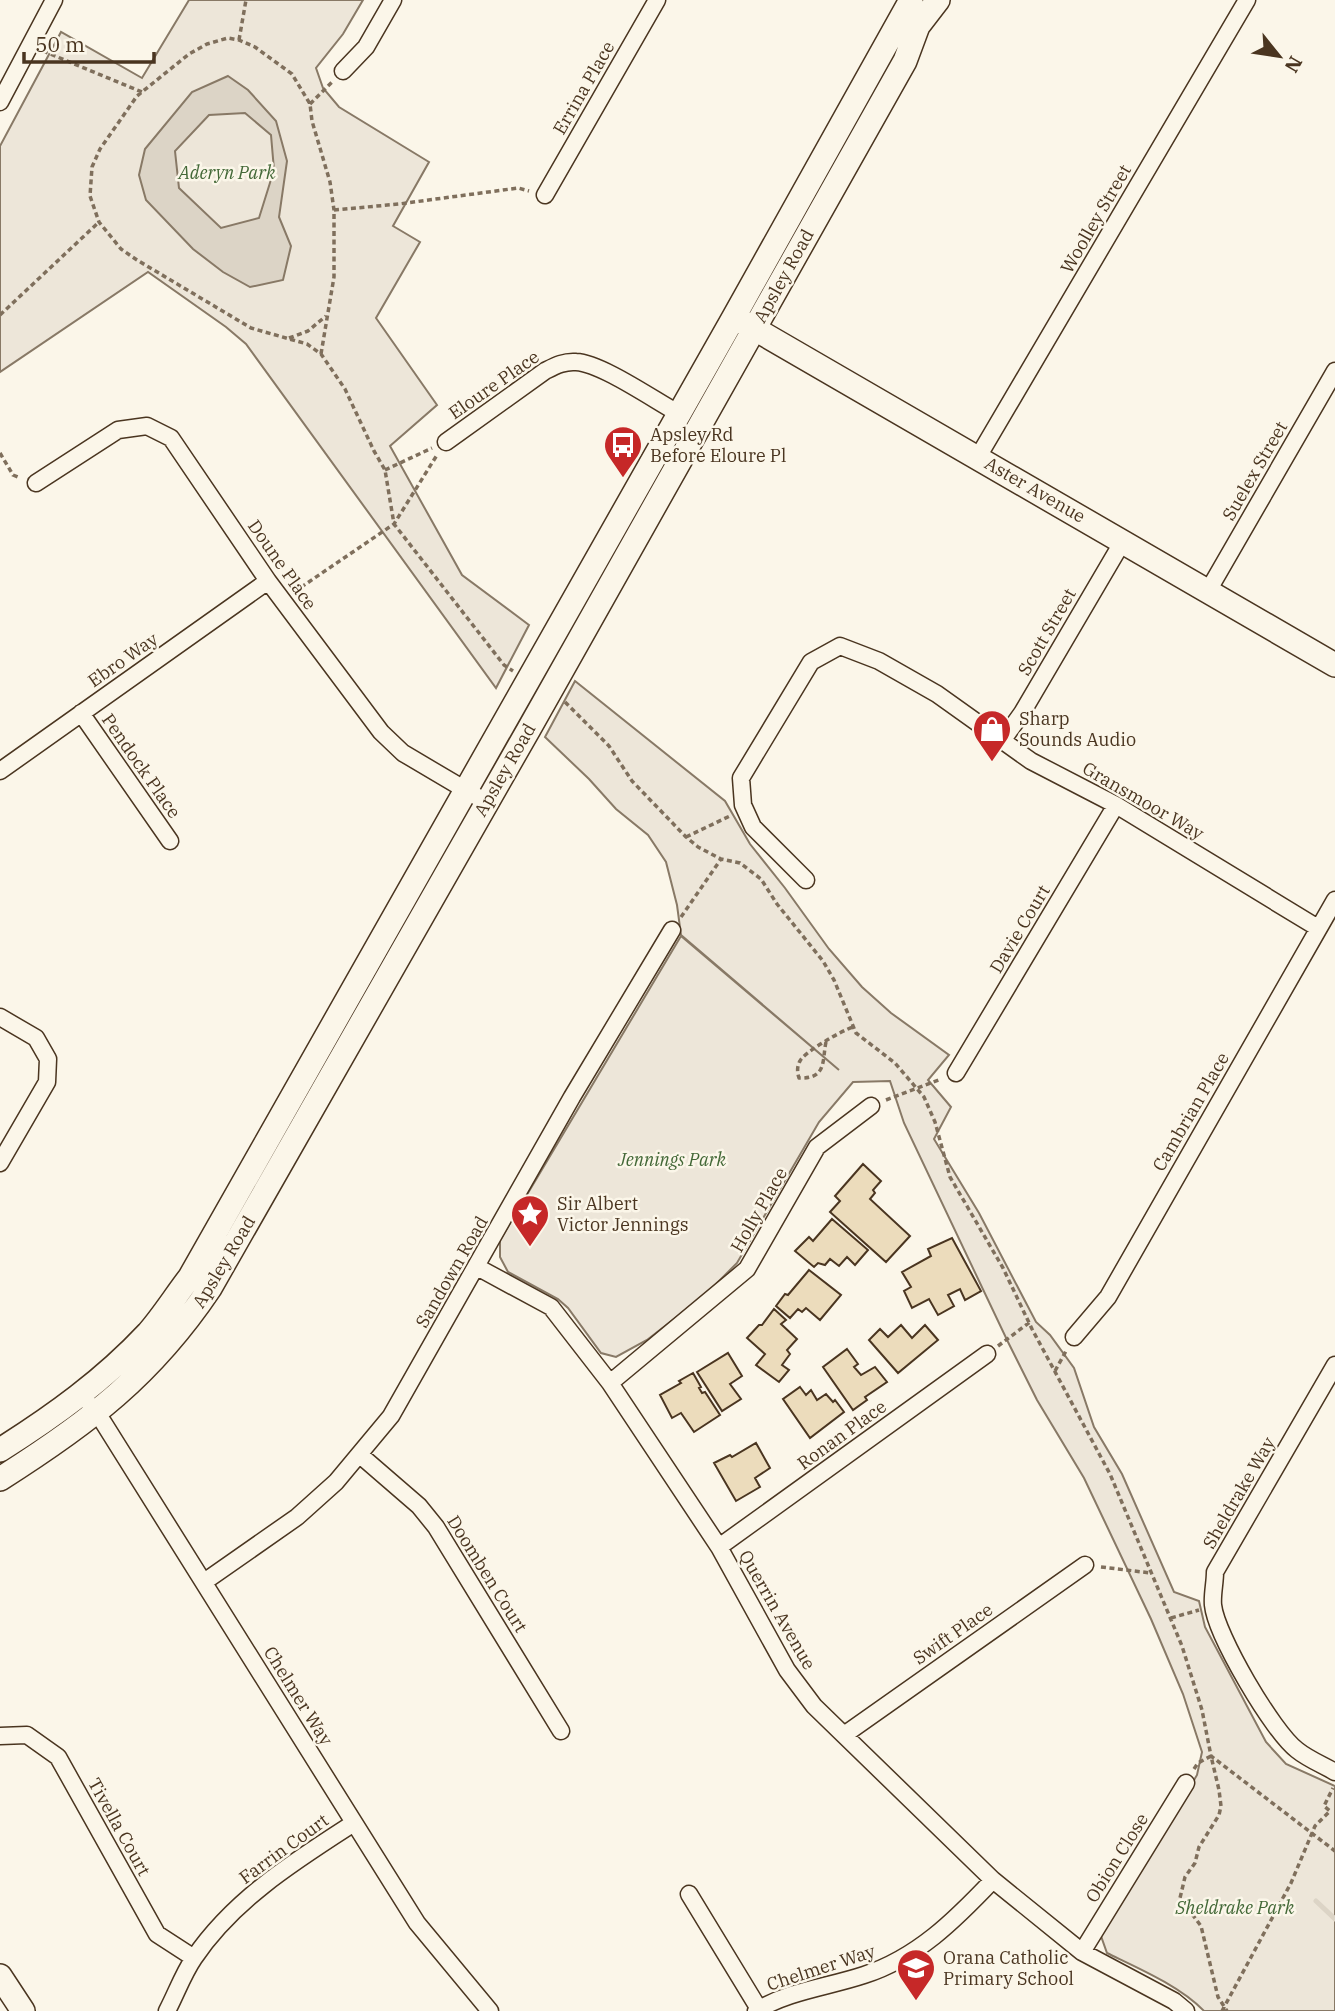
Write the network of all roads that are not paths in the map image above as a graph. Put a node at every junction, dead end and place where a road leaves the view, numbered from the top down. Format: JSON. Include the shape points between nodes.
{"nodes":[{"id":1,"x":54,"y":0,"type":"edge"},
{"id":2,"x":393,"y":0,"type":"edge"},
{"id":3,"x":657,"y":0,"type":"edge"},
{"id":4,"x":911,"y":0,"type":"edge"},
{"id":5,"x":938,"y":0,"type":"edge"},
{"id":6,"x":1247,"y":0,"type":"edge"},
{"id":7,"x":343,"y":71,"type":"road end"},
{"id":8,"x":0,"y":102,"type":"edge"},
{"id":9,"x":545,"y":195,"type":"road end"},
{"id":10,"x":734,"y":317,"type":"junction"},
{"id":11,"x":755,"y":328,"type":"junction"},
{"id":12,"x":1335,"y":371,"type":"edge"},
{"id":13,"x":678,"y":413,"type":"junction"},
{"id":14,"x":446,"y":442,"type":"road end"},
{"id":15,"x":978,"y":457,"type":"junction"},
{"id":16,"x":36,"y":483,"type":"road end"},
{"id":17,"x":1123,"y":541,"type":"junction"},
{"id":18,"x":268,"y":581,"type":"junction"},
{"id":19,"x":1208,"y":591,"type":"junction"},
{"id":20,"x":1335,"y":665,"type":"edge"},
{"id":21,"x":81,"y":713,"type":"junction"},
{"id":22,"x":1002,"y":741,"type":"junction"},
{"id":23,"x":2,"y":767,"type":"edge"},
{"id":24,"x":466,"y":790,"type":"junction"},
{"id":25,"x":486,"y":802,"type":"junction"},
{"id":26,"x":1116,"y":805,"type":"junction"},
{"id":27,"x":170,"y":841,"type":"dead end"},
{"id":28,"x":806,"y":880,"type":"dead end"},
{"id":29,"x":1335,"y":900,"type":"edge"},
{"id":30,"x":1318,"y":928,"type":"junction"},
{"id":31,"x":671,"y":930,"type":"road end"},
{"id":32,"x":0,"y":1017,"type":"edge"},
{"id":33,"x":956,"y":1073,"type":"road end"},
{"id":34,"x":871,"y":1106,"type":"road end"},
{"id":35,"x":0,"y":1163,"type":"edge"},
{"id":36,"x":477,"y":1268,"type":"junction"},
{"id":37,"x":1074,"y":1336,"type":"road end"},
{"id":38,"x":987,"y":1354,"type":"road end"},
{"id":39,"x":1335,"y":1365,"type":"edge"},
{"id":40,"x":610,"y":1383,"type":"junction"},
{"id":41,"x":82,"y":1395,"type":"junction"},
{"id":42,"x":96,"y":1413,"type":"junction"},
{"id":43,"x":0,"y":1450,"type":"edge"},
{"id":44,"x":360,"y":1455,"type":"junction"},
{"id":45,"x":0,"y":1479,"type":"edge"},
{"id":46,"x":719,"y":1546,"type":"junction"},
{"id":47,"x":1085,"y":1565,"type":"road end"},
{"id":48,"x":204,"y":1582,"type":"junction"},
{"id":49,"x":561,"y":1731,"type":"dead end"},
{"id":50,"x":844,"y":1735,"type":"junction"},
{"id":51,"x":0,"y":1736,"type":"edge"},
{"id":52,"x":1335,"y":1772,"type":"edge"},
{"id":53,"x":1186,"y":1783,"type":"road end"},
{"id":54,"x":354,"y":1823,"type":"junction"},
{"id":55,"x":993,"y":1880,"type":"junction"},
{"id":56,"x":689,"y":1895,"type":"dead end"},
{"id":57,"x":1082,"y":1952,"type":"junction"},
{"id":58,"x":194,"y":1958,"type":"junction"},
{"id":59,"x":0,"y":1976,"type":"edge"},
{"id":60,"x":481,"y":2008,"type":"edge"},
{"id":61,"x":757,"y":2010,"type":"edge"},
{"id":62,"x":23,"y":2011,"type":"edge"},
{"id":63,"x":167,"y":2011,"type":"edge"},
{"id":64,"x":1186,"y":2011,"type":"edge"}],
"edges":[{"from":1,"to":8,"type":"street"},
{"from":2,"to":7,"type":"street","via":[[366,47]]},
{"from":3,"to":9,"type":"street","name":"Errina Place"},
{"from":4,"to":10,"type":"main road","name":"Apsley Road"},
{"from":5,"to":11,"type":"main road","name":"Apsley Road","via":[[918,26],[905,61]]},
{"from":6,"to":15,"type":"street","name":"Woolley Street"},
{"from":10,"to":11,"type":"main road","name":"Aster Avenue"},
{"from":10,"to":13,"type":"main road","name":"Apsley Road"},
{"from":11,"to":15,"type":"main road","name":"Aster Avenue"},
{"from":11,"to":25,"type":"main road","name":"Apsley Road"},
{"from":12,"to":19,"type":"street","name":"Suelex Street"},
{"from":13,"to":14,"type":"street","name":"Eloure Place","via":[[588,363],[561,363]]},
{"from":13,"to":24,"type":"main road","name":"Apsley Road"},
{"from":15,"to":17,"type":"main road","name":"Aster Avenue"},
{"from":16,"to":18,"type":"street","name":"Doune Place","via":[[118,430],[148,426],[171,438]]},
{"from":17,"to":19,"type":"main road","name":"Aster Avenue"},
{"from":17,"to":22,"type":"street","name":"Scott Street"},
{"from":18,"to":21,"type":"street","name":"Ebro Way"},
{"from":18,"to":24,"type":"street","name":"Doune Place","via":[[391,743]]},
{"from":19,"to":20,"type":"main road","name":"Aster Avenue"},
{"from":21,"to":23,"type":"street","name":"Ebro Way"},
{"from":21,"to":27,"type":"street","name":"Pendock Place"},
{"from":22,"to":26,"type":"street","name":"Gransmoor Way"},
{"from":22,"to":28,"type":"street","name":"Gransmoor Way","via":[[937,694],[879,661],[840,646],[811,662],[741,778],[743,805],[753,827]]},
{"from":24,"to":25,"type":"street","name":"Doune Place"},
{"from":24,"to":41,"type":"main road","name":"Apsley Road","via":[[190,1277],[150,1331]]},
{"from":25,"to":42,"type":"main road","name":"Apsley Road","via":[[210,1288],[160,1353]]},
{"from":26,"to":30,"type":"street","name":"Gransmoor Way"},
{"from":26,"to":33,"type":"street","name":"Davie Court"},
{"from":29,"to":30,"type":"street","name":"Cambrian Place"},
{"from":30,"to":37,"type":"street","name":"Cambrian Place","via":[[1108,1297]]},
{"from":31,"to":36,"type":"street","name":"Sandown Road"},
{"from":32,"to":35,"type":"street","via":[[36,1038],[48,1059],[47,1082]]},
{"from":34,"to":40,"type":"street","name":"Holly Place","via":[[817,1147],[747,1269]]},
{"from":36,"to":40,"type":"street","name":"Querrin Avenue","via":[[551,1307]]},
{"from":36,"to":44,"type":"street","name":"Sandown Road","via":[[391,1416]]},
{"from":38,"to":46,"type":"street","name":"Ronan Place"},
{"from":39,"to":52,"type":"street","name":"Sheldrake Way","via":[[1215,1572],[1213,1606],[1219,1626],[1277,1731],[1297,1751]]},
{"from":40,"to":46,"type":"street","name":"Querrin Avenue"},
{"from":41,"to":42,"type":"street","name":"Chelmer Way"},
{"from":41,"to":43,"type":"main road","name":"Apsley Road"},
{"from":42,"to":45,"type":"main road","name":"Apsley Road"},
{"from":42,"to":48,"type":"street","name":"Chelmer Way"},
{"from":44,"to":48,"type":"street","name":"Sandown Road","via":[[297,1517]]},
{"from":44,"to":49,"type":"street","name":"Doomben Court","via":[[397,1485],[436,1527]]},
{"from":46,"to":50,"type":"street","name":"Querrin Avenue","via":[[787,1671]]},
{"from":47,"to":50,"type":"street","name":"Swift Place"},
{"from":48,"to":54,"type":"street","name":"Chelmer Way"},
{"from":50,"to":55,"type":"street","name":"Querrin Avenue"},
{"from":51,"to":58,"type":"street","name":"Tivella Court","via":[[27,1735],[58,1757],[157,1934]]},
{"from":53,"to":57,"type":"street","name":"Obion Close"},
{"from":54,"to":58,"type":"street","name":"Farrin Court","via":[[263,1885]]},
{"from":54,"to":60,"type":"street","name":"Chelmer Way","via":[[417,1923]]},
{"from":55,"to":57,"type":"street","name":"Querrin Avenue"},
{"from":55,"to":61,"type":"street","name":"Chelmer Way","via":[[948,1927],[889,1966]]},
{"from":56,"to":61,"type":"street"},
{"from":57,"to":64,"type":"street","name":"Querrin Avenue"},
{"from":58,"to":63,"type":"street","name":"Farrin Court"},
{"from":59,"to":62,"type":"main road"}]}
